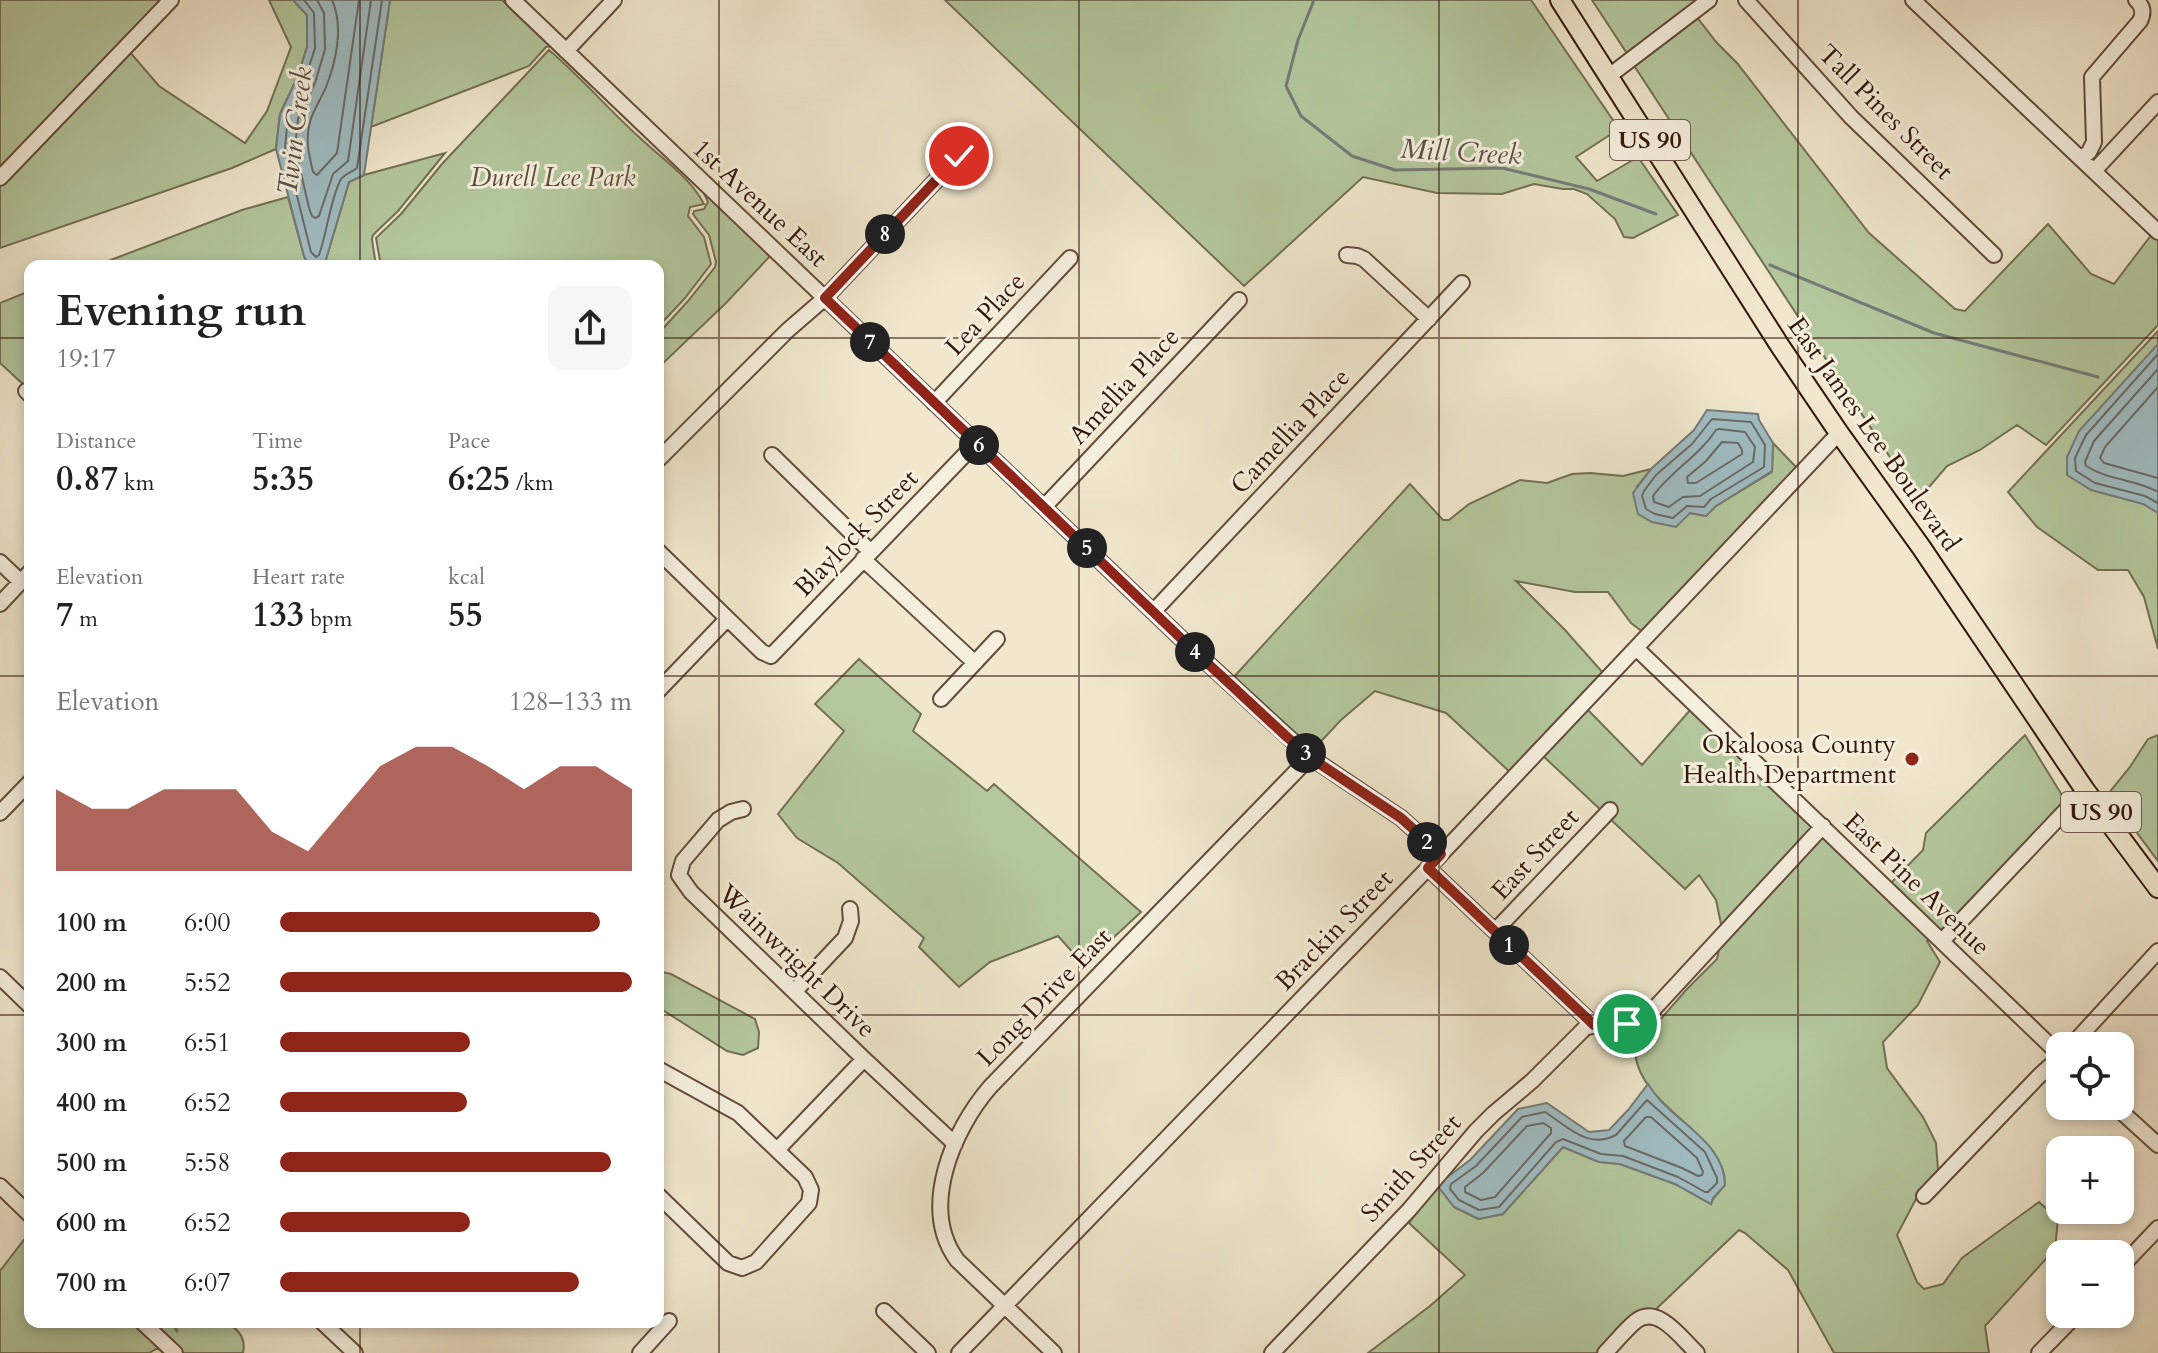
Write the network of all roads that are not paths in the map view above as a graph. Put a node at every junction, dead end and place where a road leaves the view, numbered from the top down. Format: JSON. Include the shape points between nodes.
{"nodes":[{"id":1,"x":171,"y":0,"type":"edge"},
{"id":2,"x":513,"y":0,"type":"edge"},
{"id":3,"x":614,"y":0,"type":"edge"},
{"id":4,"x":1560,"y":0,"type":"edge"},
{"id":5,"x":1709,"y":0,"type":"edge"},
{"id":6,"x":1746,"y":0,"type":"edge"},
{"id":7,"x":1913,"y":0,"type":"edge"},
{"id":8,"x":2146,"y":8,"type":"edge"},
{"id":9,"x":566,"y":51,"type":"junction"},
{"id":10,"x":1609,"y":76,"type":"junction"},
{"id":11,"x":2158,"y":102,"type":"edge"},
{"id":12,"x":959,"y":156,"type":"dead end"},
{"id":13,"x":2084,"y":157,"type":"junction"},
{"id":14,"x":2094,"y":171,"type":"junction"},
{"id":15,"x":0,"y":178,"type":"edge"},
{"id":16,"x":2158,"y":232,"type":"edge"},
{"id":17,"x":1347,"y":255,"type":"dead end"},
{"id":18,"x":1994,"y":255,"type":"dead end"},
{"id":19,"x":1070,"y":258,"type":"dead end"},
{"id":20,"x":1462,"y":283,"type":"dead end"},
{"id":21,"x":825,"y":298,"type":"junction"},
{"id":22,"x":1239,"y":300,"type":"dead end"},
{"id":23,"x":1429,"y":319,"type":"junction"},
{"id":24,"x":934,"y":403,"type":"junction"},
{"id":25,"x":1839,"y":433,"type":"junction"},
{"id":26,"x":976,"y":443,"type":"junction"},
{"id":27,"x":664,"y":454,"type":"edge"},
{"id":28,"x":772,"y":455,"type":"dead end"},
{"id":29,"x":1044,"y":507,"type":"junction"},
{"id":30,"x":866,"y":555,"type":"junction"},
{"id":31,"x":664,"y":557,"type":"edge"},
{"id":32,"x":0,"y":562,"type":"edge"},
{"id":33,"x":24,"y":576,"type":"edge"},
{"id":34,"x":24,"y":578,"type":"edge"},
{"id":35,"x":0,"y":604,"type":"edge"},
{"id":36,"x":1153,"y":612,"type":"junction"},
{"id":37,"x":727,"y":619,"type":"junction"},
{"id":38,"x":997,"y":639,"type":"dead end"},
{"id":39,"x":1636,"y":648,"type":"junction"},
{"id":40,"x":975,"y":663,"type":"junction"},
{"id":41,"x":664,"y":680,"type":"edge"},
{"id":42,"x":941,"y":699,"type":"dead end"},
{"id":43,"x":1310,"y":757,"type":"junction"},
{"id":44,"x":24,"y":788,"type":"edge"},
{"id":45,"x":2085,"y":790,"type":"junction"},
{"id":46,"x":743,"y":809,"type":"dead end"},
{"id":47,"x":1610,"y":810,"type":"dead end"},
{"id":48,"x":0,"y":813,"type":"edge"},
{"id":49,"x":1823,"y":826,"type":"junction"},
{"id":50,"x":1441,"y":854,"type":"junction"},
{"id":51,"x":1428,"y":868,"type":"junction"},
{"id":52,"x":2158,"y":888,"type":"edge"},
{"id":53,"x":850,"y":909,"type":"dead end"},
{"id":54,"x":1495,"y":931,"type":"junction"},
{"id":55,"x":1942,"y":941,"type":"junction"},
{"id":56,"x":2158,"y":951,"type":"edge"},
{"id":57,"x":0,"y":977,"type":"edge"},
{"id":58,"x":795,"y":991,"type":"junction"},
{"id":59,"x":24,"y":1000,"type":"edge"},
{"id":60,"x":1594,"y":1025,"type":"junction"},
{"id":61,"x":2084,"y":1032,"type":"edge"},
{"id":62,"x":2046,"y":1042,"type":"edge"},
{"id":63,"x":864,"y":1059,"type":"junction"},
{"id":64,"x":2046,"y":1069,"type":"edge"},
{"id":65,"x":664,"y":1072,"type":"edge"},
{"id":66,"x":2130,"y":1120,"type":"edge"},
{"id":67,"x":955,"y":1144,"type":"junction"},
{"id":68,"x":2158,"y":1145,"type":"edge"},
{"id":69,"x":777,"y":1150,"type":"junction"},
{"id":70,"x":0,"y":1186,"type":"edge"},
{"id":71,"x":1924,"y":1196,"type":"dead end"},
{"id":72,"x":664,"y":1201,"type":"edge"},
{"id":73,"x":24,"y":1209,"type":"edge"},
{"id":74,"x":2158,"y":1228,"type":"edge"},
{"id":75,"x":2134,"y":1253,"type":"edge"},
{"id":76,"x":1005,"y":1305,"type":"junction"},
{"id":77,"x":884,"y":1311,"type":"dead end"},
{"id":78,"x":669,"y":1321,"type":"dead end"},
{"id":79,"x":664,"y":1327,"type":"edge"},
{"id":80,"x":148,"y":1328,"type":"edge"},
{"id":81,"x":328,"y":1328,"type":"edge"},
{"id":82,"x":663,"y":1328,"type":"edge"},
{"id":83,"x":2063,"y":1328,"type":"edge"},
{"id":84,"x":175,"y":1353,"type":"edge"},
{"id":85,"x":354,"y":1353,"type":"edge"},
{"id":86,"x":640,"y":1353,"type":"edge"},
{"id":87,"x":928,"y":1353,"type":"edge"},
{"id":88,"x":959,"y":1353,"type":"edge"},
{"id":89,"x":1054,"y":1353,"type":"edge"},
{"id":90,"x":1272,"y":1353,"type":"edge"},
{"id":91,"x":1605,"y":1353,"type":"edge"},
{"id":92,"x":1697,"y":1353,"type":"edge"},
{"id":93,"x":2039,"y":1353,"type":"edge"}],
"edges":[{"from":1,"to":15,"type":"street"},
{"from":2,"to":9,"type":"street","name":"1st Avenue East"},
{"from":3,"to":9,"type":"street"},
{"from":4,"to":10,"type":"main road","name":"East James Lee Boulevard","number":"US 90"},
{"from":5,"to":10,"type":"street"},
{"from":6,"to":18,"type":"street","name":"Tall Pines Street","via":[[1851,117]]},
{"from":7,"to":13,"type":"street"},
{"from":8,"to":13,"type":"street","via":[[2092,77],[2095,138]]},
{"from":9,"to":21,"type":"street","name":"1st Avenue East"},
{"from":10,"to":25,"type":"main road","name":"East James Lee Boulevard","number":"US 90"},
{"from":11,"to":14,"type":"street"},
{"from":12,"to":21,"type":"street"},
{"from":13,"to":14,"type":"street"},
{"from":14,"to":16,"type":"street"},
{"from":17,"to":23,"type":"street","via":[[1364,259]]},
{"from":19,"to":24,"type":"street","name":"Lea Place"},
{"from":20,"to":23,"type":"street","name":"Camellia Place"},
{"from":21,"to":24,"type":"street","name":"1st Avenue East"},
{"from":21,"to":27,"type":"street"},
{"from":22,"to":29,"type":"street","name":"Amellia Place"},
{"from":23,"to":36,"type":"street","name":"Camellia Place"},
{"from":24,"to":26,"type":"street","name":"1st Avenue East"},
{"from":25,"to":39,"type":"street","name":"Brackin Street"},
{"from":25,"to":45,"type":"main road","name":"East James Lee Boulevard","number":"US 90"},
{"from":26,"to":29,"type":"street","name":"1st Avenue East"},
{"from":26,"to":30,"type":"street","name":"Blaylock Street"},
{"from":28,"to":30,"type":"street"},
{"from":29,"to":36,"type":"street","name":"1st Avenue East"},
{"from":30,"to":37,"type":"street","name":"Blaylock Street","via":[[771,656]]},
{"from":30,"to":40,"type":"street"},
{"from":31,"to":37,"type":"street"},
{"from":32,"to":33,"type":"street"},
{"from":34,"to":35,"type":"street"},
{"from":36,"to":43,"type":"street","name":"1st Avenue East"},
{"from":37,"to":41,"type":"street"},
{"from":38,"to":40,"type":"street"},
{"from":39,"to":49,"type":"street","name":"East Pine Avenue"},
{"from":39,"to":50,"type":"street","name":"Brackin Street"},
{"from":40,"to":42,"type":"street"},
{"from":43,"to":50,"type":"street","name":"1st Avenue East","via":[[1401,818]]},
{"from":43,"to":67,"type":"street","name":"Long Drive East","via":[[990,1087]]},
{"from":44,"to":48,"type":"street"},
{"from":45,"to":52,"type":"main road","name":"East James Lee Boulevard","number":"US 90"},
{"from":45,"to":55,"type":"street"},
{"from":46,"to":58,"type":"street","name":"Wainwright Drive","via":[[718,820],[683,861],[679,875]]},
{"from":47,"to":54,"type":"street","name":"East Street"},
{"from":49,"to":55,"type":"street","name":"East Pine Avenue"},
{"from":49,"to":60,"type":"street","via":[[1648,1015],[1627,1024]]},
{"from":50,"to":51,"type":"street","name":"Brackin Street"},
{"from":51,"to":54,"type":"street"},
{"from":51,"to":76,"type":"street","name":"Brackin Street"},
{"from":53,"to":58,"type":"street","via":[[845,938]]},
{"from":54,"to":60,"type":"street"},
{"from":55,"to":62,"type":"street","name":"East Pine Avenue"},
{"from":56,"to":61,"type":"street"},
{"from":57,"to":59,"type":"street"},
{"from":58,"to":63,"type":"street","name":"Wainwright Drive"},
{"from":60,"to":90,"type":"street","name":"Smith Street","via":[[1493,1114]]},
{"from":63,"to":67,"type":"street","name":"Wainwright Drive"},
{"from":63,"to":69,"type":"street"},
{"from":64,"to":71,"type":"street"},
{"from":65,"to":69,"type":"street","via":[[738,1113]]},
{"from":66,"to":68,"type":"street"},
{"from":67,"to":76,"type":"street","name":"Long Drive East","via":[[944,1174],[943,1232],[957,1260]]},
{"from":69,"to":72,"type":"street","via":[[805,1177],[809,1203],[756,1262],[742,1268],[728,1263]]},
{"from":70,"to":73,"type":"street"},
{"from":74,"to":75,"type":"street"},
{"from":76,"to":88,"type":"street","name":"Brackin Street"},
{"from":76,"to":89,"type":"street","name":"Long Drive East"},
{"from":77,"to":87,"type":"street"},
{"from":78,"to":79,"type":"street"},
{"from":80,"to":84,"type":"street"},
{"from":81,"to":85,"type":"street"},
{"from":82,"to":86,"type":"street"},
{"from":83,"to":93,"type":"street"},
{"from":91,"to":92,"type":"street","via":[[1636,1321],[1651,1316]]}]}
